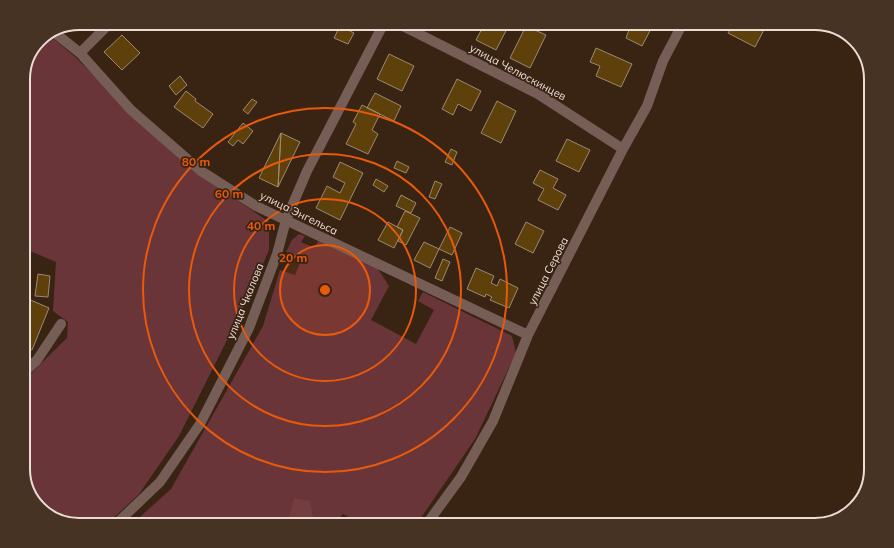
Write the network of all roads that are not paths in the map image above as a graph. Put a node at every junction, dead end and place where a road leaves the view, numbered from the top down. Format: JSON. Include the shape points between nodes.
{"nodes":[{"id":1,"x":103,"y":30,"type":"edge"},
{"id":2,"x":380,"y":30,"type":"edge"},
{"id":3,"x":411,"y":30,"type":"edge"},
{"id":4,"x":679,"y":30,"type":"edge"},
{"id":5,"x":58,"y":35,"type":"edge"},
{"id":6,"x":80,"y":53,"type":"junction"},
{"id":7,"x":623,"y":149,"type":"junction"},
{"id":8,"x":286,"y":220,"type":"junction"},
{"id":9,"x":61,"y":324,"type":"dead end"},
{"id":10,"x":528,"y":335,"type":"junction"},
{"id":11,"x":30,"y":366,"type":"edge"},
{"id":12,"x":122,"y":518,"type":"edge"},
{"id":13,"x":431,"y":518,"type":"edge"}],
"edges":[{"from":1,"to":6,"type":"street"},
{"from":2,"to":8,"type":"street","name":"улица Чкалова","via":[[307,171]]},
{"from":3,"to":7,"type":"street","name":"улица Челюскинцев","via":[[538,94]]},
{"from":4,"to":7,"type":"street","name":"улица Серова","via":[[663,61],[646,106]]},
{"from":5,"to":6,"type":"street","name":"улица Энгельса"},
{"from":6,"to":8,"type":"street","name":"улица Энгельса","via":[[131,110],[200,171],[256,206]]},
{"from":7,"to":10,"type":"street","name":"улица Серова"},
{"from":8,"to":10,"type":"street","name":"улица Энгельса"},
{"from":8,"to":12,"type":"street","name":"улица Чкалова","via":[[277,254],[249,328],[200,424],[160,482]]},
{"from":9,"to":11,"type":"street"},
{"from":10,"to":13,"type":"street","name":"улица Серова","via":[[493,421],[461,477]]}]}
